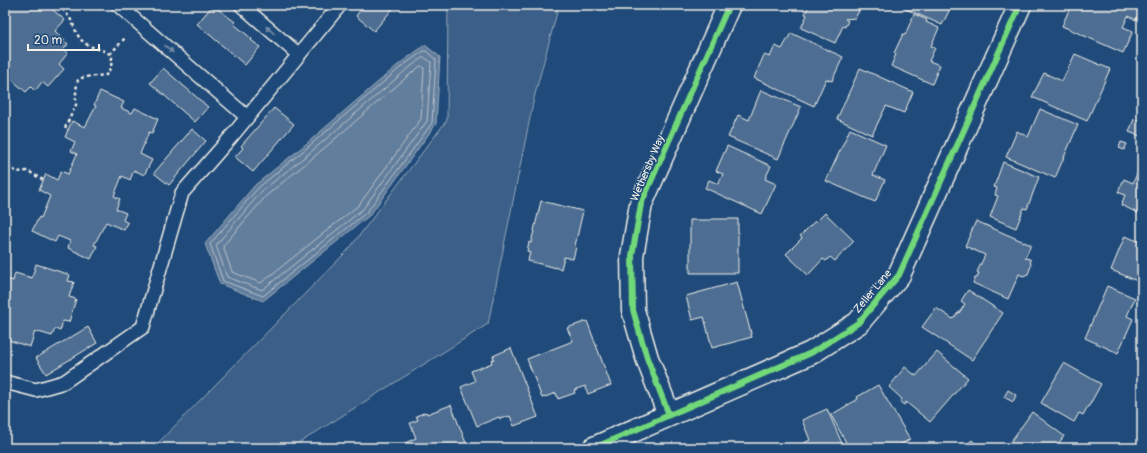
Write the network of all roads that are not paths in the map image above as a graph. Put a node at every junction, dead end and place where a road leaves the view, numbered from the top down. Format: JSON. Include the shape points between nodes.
{"nodes":[{"id":1,"x":118,"y":5,"type":"edge"},
{"id":2,"x":241,"y":5,"type":"edge"},
{"id":3,"x":340,"y":5,"type":"edge"},
{"id":4,"x":729,"y":5,"type":"edge"},
{"id":5,"x":1020,"y":5,"type":"edge"},
{"id":6,"x":299,"y":55,"type":"junction"},
{"id":7,"x":247,"y":118,"type":"junction"},
{"id":8,"x":5,"y":382,"type":"edge"},
{"id":9,"x":669,"y":415,"type":"junction"},
{"id":10,"x":594,"y":448,"type":"edge"}],
"edges":[{"from":1,"to":7,"type":"lane","one_way":true},
{"from":6,"to":2,"type":"lane","one_way":true},
{"from":3,"to":6,"type":"lane"},
{"from":4,"to":9,"type":"street","name":"Wethersby Way","via":[[641,204],[632,256],[633,310],[647,358]]},
{"from":5,"to":9,"type":"street","name":"Zeller Lane","via":[[899,275],[894,281],[858,323],[811,353]]},
{"from":6,"to":7,"type":"lane"},
{"from":7,"to":8,"type":"lane","via":[[182,193],[143,327],[64,382],[36,390]]},
{"from":9,"to":10,"type":"street","name":"Zeller Lane"}]}
